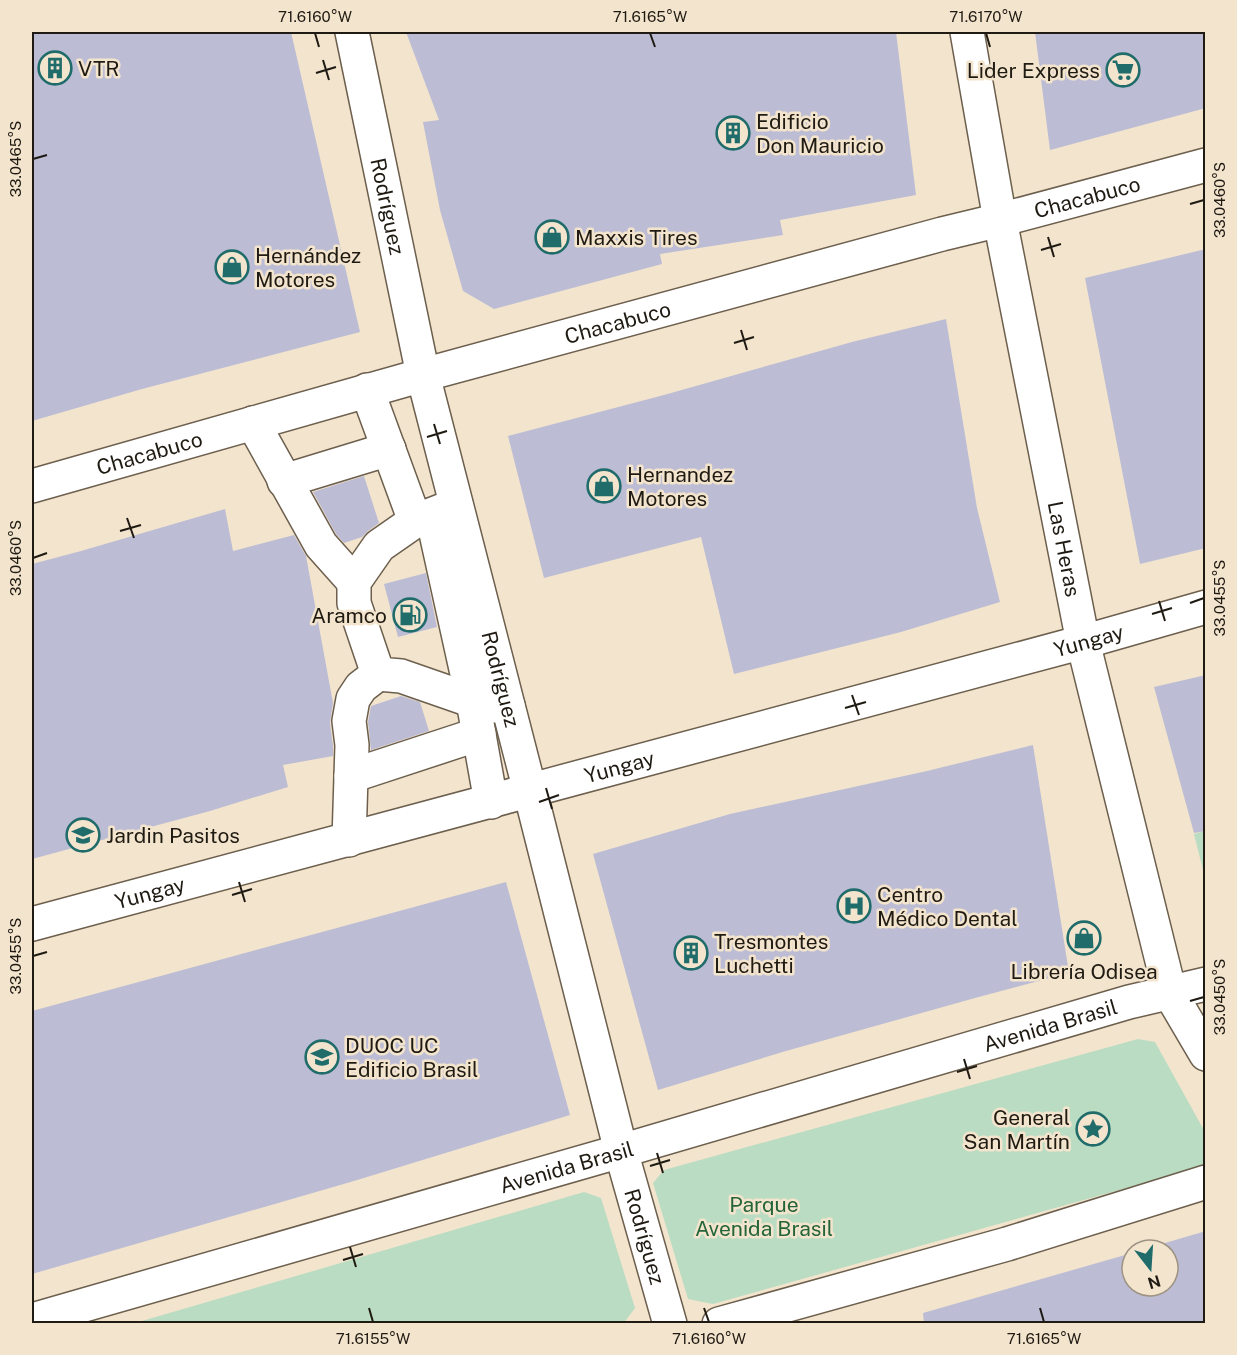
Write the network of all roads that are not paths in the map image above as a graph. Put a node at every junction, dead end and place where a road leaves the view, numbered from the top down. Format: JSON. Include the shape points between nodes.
{"nodes":[{"id":1,"x":352,"y":32,"type":"edge"},
{"id":2,"x":967,"y":32,"type":"edge"},
{"id":3,"x":1206,"y":165,"type":"edge"},
{"id":4,"x":1000,"y":220,"type":"junction"},
{"id":5,"x":423,"y":375,"type":"junction"},
{"id":6,"x":367,"y":390,"type":"junction"},
{"id":7,"x":253,"y":423,"type":"junction"},
{"id":8,"x":389,"y":449,"type":"junction"},
{"id":9,"x":285,"y":481,"type":"junction"},
{"id":10,"x":32,"y":486,"type":"edge"},
{"id":11,"x":434,"y":513,"type":"junction"},
{"id":12,"x":354,"y":582,"type":"junction"},
{"id":13,"x":1206,"y":607,"type":"edge"},
{"id":14,"x":1083,"y":642,"type":"junction"},
{"id":15,"x":378,"y":674,"type":"junction"},
{"id":16,"x":473,"y":701,"type":"junction"},
{"id":17,"x":508,"y":706,"type":"junction"},
{"id":18,"x":479,"y":734,"type":"junction"},
{"id":19,"x":351,"y":776,"type":"junction"},
{"id":20,"x":530,"y":791,"type":"junction"},
{"id":21,"x":491,"y":802,"type":"junction"},
{"id":22,"x":349,"y":840,"type":"junction"},
{"id":23,"x":32,"y":924,"type":"edge"},
{"id":24,"x":1206,"y":984,"type":"edge"},
{"id":25,"x":1170,"y":993,"type":"junction"},
{"id":26,"x":1206,"y":1054,"type":"edge"},
{"id":27,"x":621,"y":1151,"type":"junction"},
{"id":28,"x":1206,"y":1182,"type":"edge"},
{"id":29,"x":32,"y":1320,"type":"edge"},
{"id":30,"x":670,"y":1323,"type":"edge"},
{"id":31,"x":719,"y":1323,"type":"edge"}],
"edges":[{"from":1,"to":5,"type":"street","name":"Rodríguez"},
{"from":2,"to":4,"type":"street","name":"Las Heras"},
{"from":3,"to":4,"type":"street","name":"Chacabuco"},
{"from":4,"to":5,"type":"street","name":"Chacabuco"},
{"from":4,"to":14,"type":"street","name":"Las Heras"},
{"from":5,"to":6,"type":"street","name":"Chacabuco"},
{"from":5,"to":11,"type":"street","name":"Rodríguez"},
{"from":6,"to":7,"type":"street","name":"Chacabuco"},
{"from":6,"to":8,"type":"street"},
{"from":7,"to":9,"type":"street"},
{"from":7,"to":10,"type":"street","name":"Chacabuco"},
{"from":8,"to":9,"type":"street"},
{"from":8,"to":11,"type":"street"},
{"from":9,"to":12,"type":"street","via":[[321,545]]},
{"from":11,"to":12,"type":"street","via":[[379,546]]},
{"from":11,"to":16,"type":"street"},
{"from":11,"to":17,"type":"street","name":"Rodríguez"},
{"from":12,"to":15,"type":"street","via":[[354,603]]},
{"from":13,"to":14,"type":"street","name":"Yungay"},
{"from":14,"to":20,"type":"street","name":"Yungay"},
{"from":14,"to":25,"type":"street","name":"Las Heras"},
{"from":15,"to":16,"type":"street","via":[[401,676]]},
{"from":15,"to":19,"type":"street","via":[[352,699]]},
{"from":16,"to":17,"type":"street"},
{"from":16,"to":18,"type":"street"},
{"from":17,"to":20,"type":"street","name":"Rodríguez"},
{"from":18,"to":19,"type":"street"},
{"from":18,"to":21,"type":"street"},
{"from":19,"to":22,"type":"street"},
{"from":20,"to":21,"type":"street","name":"Yungay"},
{"from":20,"to":27,"type":"street","name":"Rodríguez"},
{"from":21,"to":22,"type":"street","name":"Yungay"},
{"from":22,"to":23,"type":"street","name":"Yungay"},
{"from":24,"to":25,"type":"street","name":"Avenida Brasil"},
{"from":25,"to":26,"type":"street","name":"Las Heras"},
{"from":25,"to":27,"type":"street","name":"Avenida Brasil"},
{"from":27,"to":29,"type":"street","name":"Avenida Brasil"},
{"from":27,"to":30,"type":"street","name":"Rodríguez"},
{"from":28,"to":31,"type":"street","via":[[1007,1244]]}]}
